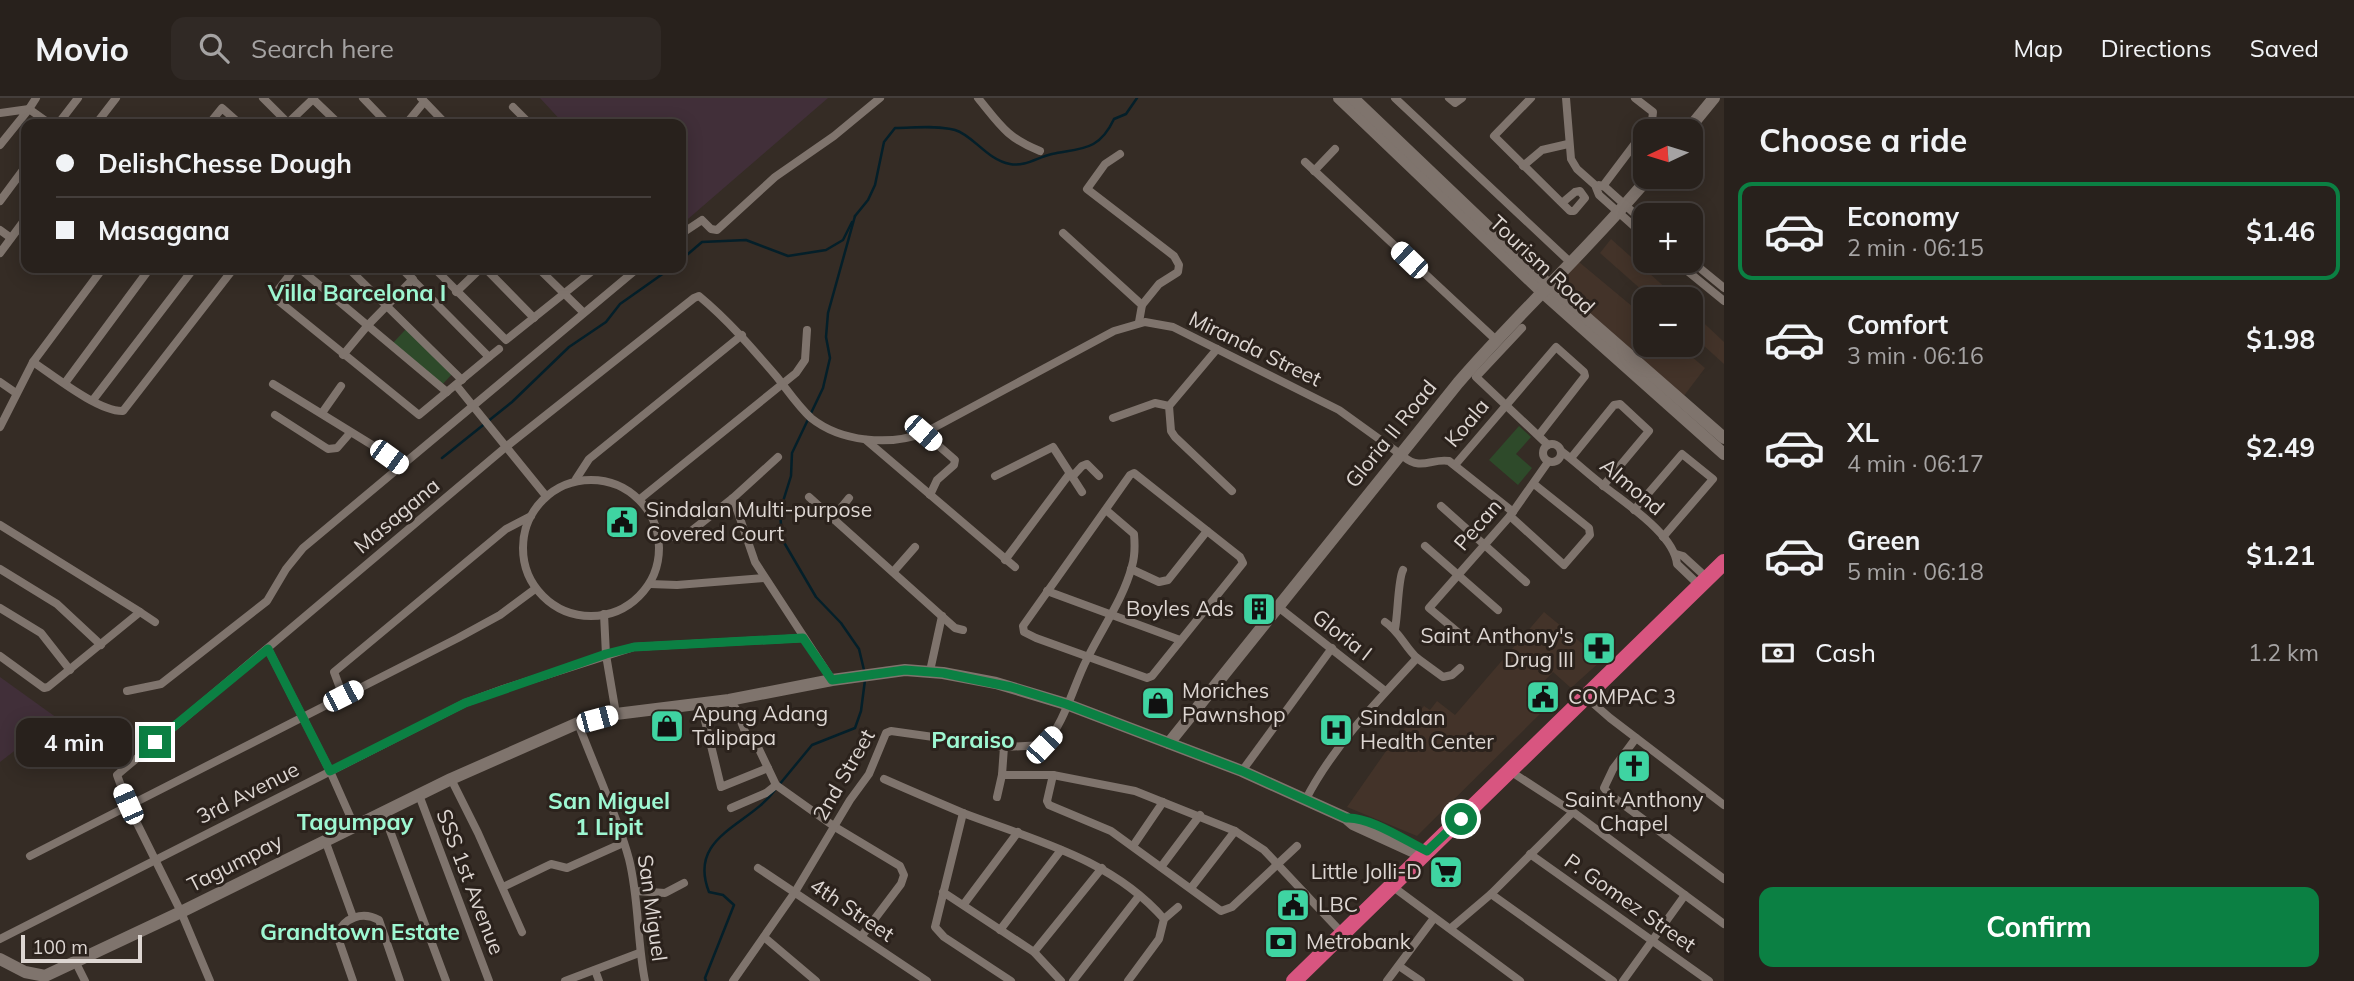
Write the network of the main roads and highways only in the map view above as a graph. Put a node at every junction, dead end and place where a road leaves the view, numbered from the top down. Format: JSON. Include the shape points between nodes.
{"nodes":[{"id":1,"x":1339,"y":98,"type":"edge"},
{"id":2,"x":1353,"y":98,"type":"edge"},
{"id":3,"x":1714,"y":98,"type":"edge"},
{"id":4,"x":1696,"y":119,"type":"edge"},
{"id":5,"x":1638,"y":189,"type":"edge"},
{"id":6,"x":1544,"y":288,"type":"junction"},
{"id":7,"x":1724,"y":438,"type":"edge"},
{"id":8,"x":1724,"y":454,"type":"edge"},
{"id":9,"x":1724,"y":562,"type":"edge"},
{"id":10,"x":1169,"y":743,"type":"junction"},
{"id":11,"x":1425,"y":854,"type":"junction"},
{"id":12,"x":0,"y":959,"type":"edge"},
{"id":13,"x":42,"y":978,"type":"edge"},
{"id":14,"x":1294,"y":981,"type":"edge"}],
"edges":[{"from":1,"to":6,"type":"main road","name":"Tourism Road"},
{"from":2,"to":6,"type":"main road","name":"Tourism Road"},
{"from":3,"to":4,"type":"main road"},
{"from":5,"to":6,"type":"main road","name":"Gloria II Road"},
{"from":6,"to":7,"type":"main road","name":"Tourism Road"},
{"from":6,"to":8,"type":"main road","name":"Tourism Road"},
{"from":6,"to":10,"type":"main road","name":"Gloria II Road","via":[[1495,339]]},
{"from":9,"to":11,"type":"highway"},
{"from":10,"to":11,"type":"main road","name":"Tagumpay","via":[[1346,818],[1365,821]]},
{"from":10,"to":13,"type":"main road","name":"Tagumpay","via":[[1066,704],[996,683],[930,671],[855,676],[729,700],[616,714],[578,723],[451,779]]},
{"from":11,"to":14,"type":"highway"},
{"from":12,"to":13,"type":"main road"}]}
